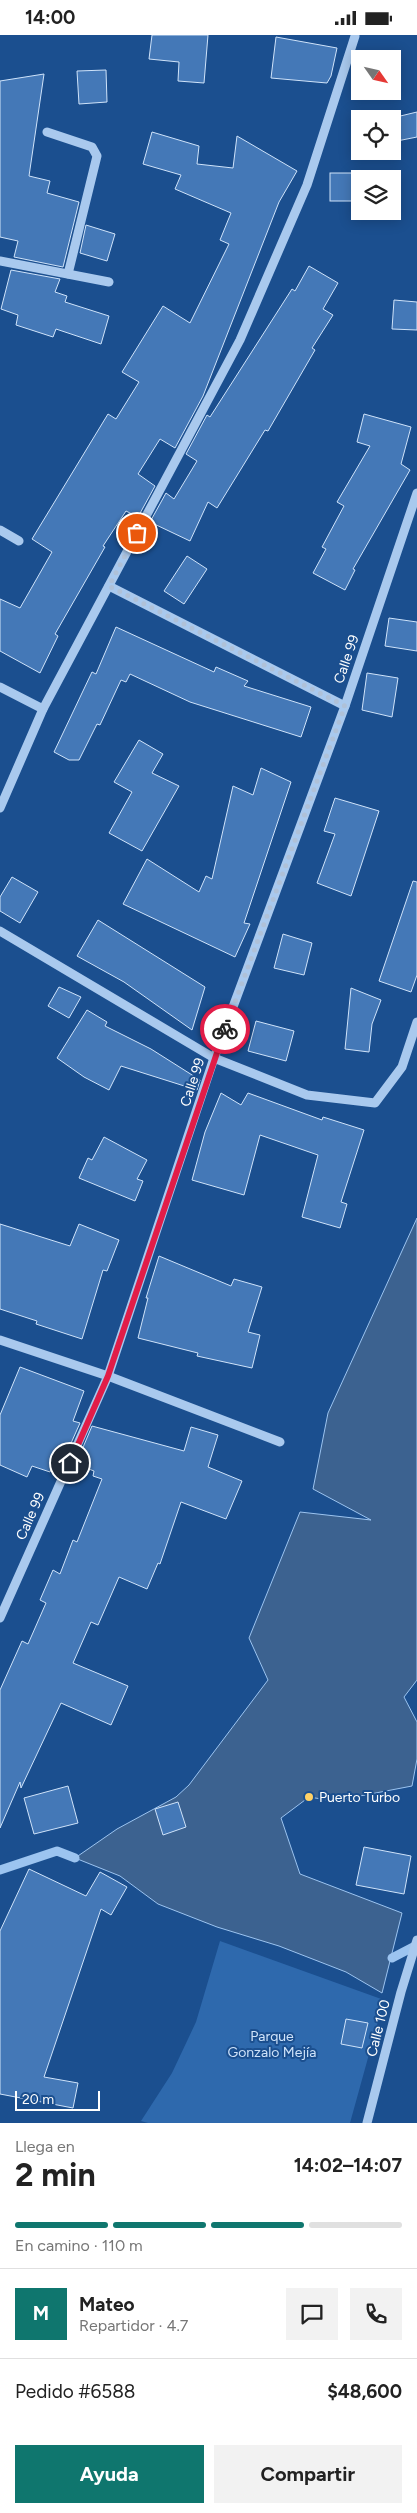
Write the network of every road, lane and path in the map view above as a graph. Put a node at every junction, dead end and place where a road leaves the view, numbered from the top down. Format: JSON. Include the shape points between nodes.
{"nodes":[{"id":1,"x":355,"y":36,"type":"edge"},
{"id":2,"x":47,"y":132,"type":"dead end"},
{"id":3,"x":0,"y":261,"type":"edge"},
{"id":4,"x":68,"y":274,"type":"junction"},
{"id":5,"x":108,"y":282,"type":"dead end"},
{"id":6,"x":417,"y":493,"type":"edge"},
{"id":7,"x":0,"y":530,"type":"edge"},
{"id":8,"x":19,"y":541,"type":"dead end"},
{"id":9,"x":109,"y":586,"type":"junction"},
{"id":10,"x":0,"y":687,"type":"edge"},
{"id":11,"x":345,"y":706,"type":"junction"},
{"id":12,"x":43,"y":709,"type":"junction"},
{"id":13,"x":0,"y":807,"type":"edge"},
{"id":14,"x":0,"y":931,"type":"edge"},
{"id":15,"x":417,"y":1022,"type":"edge"},
{"id":16,"x":214,"y":1058,"type":"junction"},
{"id":17,"x":0,"y":1340,"type":"edge"},
{"id":18,"x":108,"y":1376,"type":"junction"},
{"id":19,"x":280,"y":1441,"type":"dead end"},
{"id":20,"x":0,"y":1617,"type":"edge"},
{"id":21,"x":417,"y":1940,"type":"edge"},
{"id":22,"x":367,"y":2123,"type":"edge"}],
"edges":[{"from":1,"to":9,"type":"street","via":[[307,185],[240,340]]},
{"from":2,"to":4,"type":"street","via":[[92,147],[97,156]]},
{"from":3,"to":4,"type":"street"},
{"from":4,"to":5,"type":"street"},
{"from":6,"to":11,"type":"street","name":"Calle 99"},
{"from":7,"to":8,"type":"street"},
{"from":9,"to":11,"type":"street"},
{"from":9,"to":12,"type":"street"},
{"from":10,"to":12,"type":"street"},
{"from":11,"to":16,"type":"street","name":"Calle 99"},
{"from":12,"to":13,"type":"street"},
{"from":14,"to":16,"type":"street"},
{"from":15,"to":16,"type":"street","via":[[402,1067],[375,1103],[307,1095]]},
{"from":16,"to":18,"type":"street","name":"Calle 99"},
{"from":17,"to":18,"type":"street"},
{"from":18,"to":19,"type":"street"},
{"from":18,"to":20,"type":"street","name":"Calle 99"},
{"from":21,"to":22,"type":"street","name":"Calle 100"}]}
